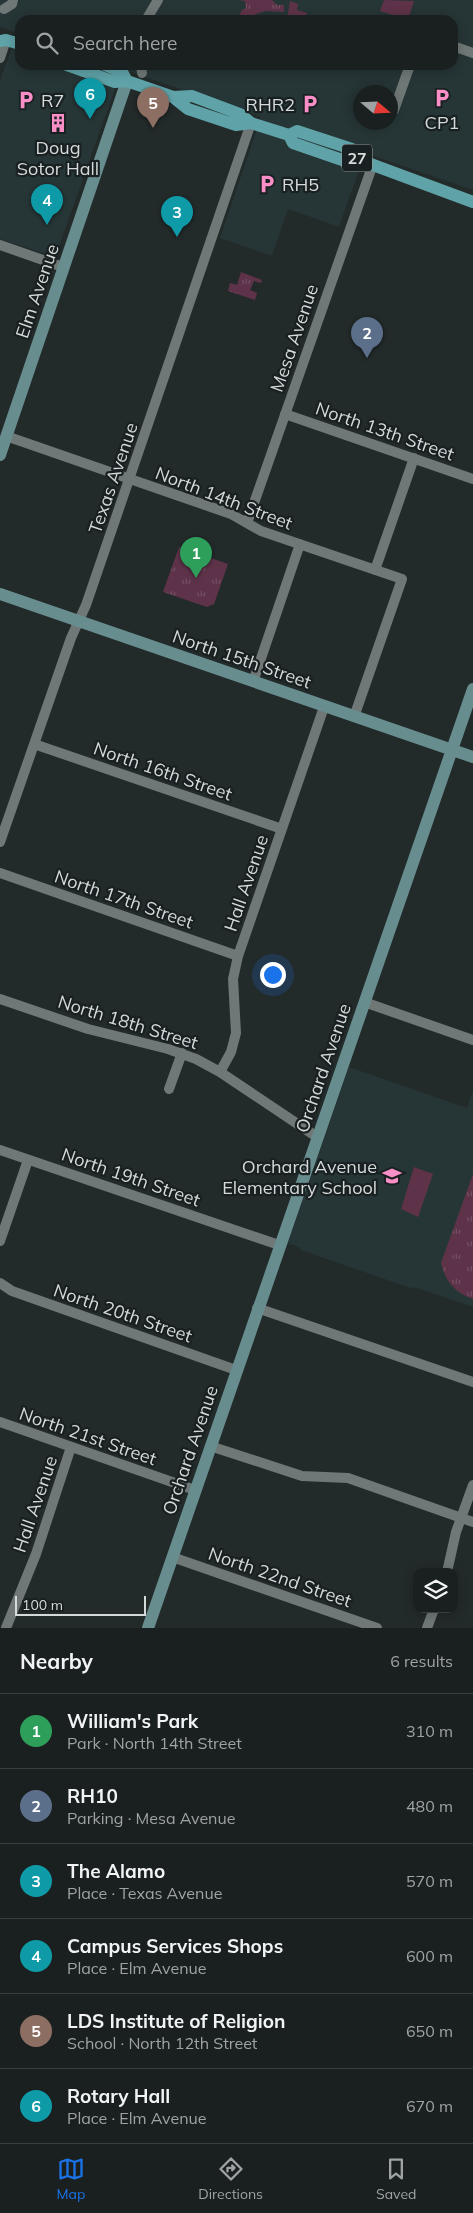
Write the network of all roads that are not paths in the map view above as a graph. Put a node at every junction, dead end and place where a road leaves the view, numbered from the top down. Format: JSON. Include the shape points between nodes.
{"nodes":[{"id":1,"x":158,"y":0,"type":"edge"},
{"id":2,"x":149,"y":15,"type":"edge"},
{"id":3,"x":2,"y":38,"type":"edge"},
{"id":4,"x":15,"y":42,"type":"edge"},
{"id":5,"x":458,"y":48,"type":"edge"},
{"id":6,"x":473,"y":53,"type":"edge"},
{"id":7,"x":0,"y":58,"type":"edge"},
{"id":8,"x":81,"y":70,"type":"edge"},
{"id":9,"x":117,"y":70,"type":"edge"},
{"id":10,"x":408,"y":70,"type":"edge"},
{"id":11,"x":127,"y":81,"type":"junction"},
{"id":12,"x":398,"y":99,"type":"edge"},
{"id":13,"x":251,"y":123,"type":"junction"},
{"id":14,"x":373,"y":164,"type":"junction"},
{"id":15,"x":473,"y":202,"type":"edge"},
{"id":16,"x":0,"y":245,"type":"edge"},
{"id":17,"x":63,"y":267,"type":"junction"},
{"id":18,"x":286,"y":414,"type":"junction"},
{"id":19,"x":6,"y":436,"type":"junction"},
{"id":20,"x":0,"y":454,"type":"edge"},
{"id":21,"x":414,"y":458,"type":"junction"},
{"id":22,"x":129,"y":479,"type":"junction"},
{"id":23,"x":473,"y":479,"type":"edge"},
{"id":24,"x":247,"y":523,"type":"junction"},
{"id":25,"x":300,"y":544,"type":"junction"},
{"id":26,"x":375,"y":570,"type":"junction"},
{"id":27,"x":0,"y":594,"type":"edge"},
{"id":28,"x":79,"y":621,"type":"junction"},
{"id":29,"x":253,"y":682,"type":"junction"},
{"id":30,"x":473,"y":689,"type":"edge"},
{"id":31,"x":324,"y":707,"type":"junction"},
{"id":32,"x":354,"y":717,"type":"junction"},
{"id":33,"x":34,"y":744,"type":"junction"},
{"id":34,"x":452,"y":750,"type":"junction"},
{"id":35,"x":473,"y":757,"type":"edge"},
{"id":36,"x":282,"y":829,"type":"junction"},
{"id":37,"x":0,"y":842,"type":"edge"},
{"id":38,"x":0,"y":873,"type":"edge"},
{"id":39,"x":238,"y":956,"type":"junction"},
{"id":40,"x":0,"y":999,"type":"edge"},
{"id":41,"x":364,"y":1002,"type":"junction"},
{"id":42,"x":473,"y":1040,"type":"edge"},
{"id":43,"x":182,"y":1053,"type":"junction"},
{"id":44,"x":220,"y":1072,"type":"junction"},
{"id":45,"x":169,"y":1089,"type":"dead end"},
{"id":46,"x":317,"y":1137,"type":"junction"},
{"id":47,"x":0,"y":1150,"type":"edge"},
{"id":48,"x":28,"y":1160,"type":"junction"},
{"id":49,"x":0,"y":1241,"type":"edge"},
{"id":50,"x":279,"y":1245,"type":"junction"},
{"id":51,"x":0,"y":1283,"type":"edge"},
{"id":52,"x":257,"y":1308,"type":"junction"},
{"id":53,"x":236,"y":1370,"type":"junction"},
{"id":54,"x":473,"y":1382,"type":"edge"},
{"id":55,"x":0,"y":1422,"type":"edge"},
{"id":56,"x":210,"y":1446,"type":"junction"},
{"id":57,"x":72,"y":1447,"type":"junction"},
{"id":58,"x":473,"y":1485,"type":"edge"},
{"id":59,"x":194,"y":1490,"type":"junction"},
{"id":60,"x":461,"y":1518,"type":"junction"},
{"id":61,"x":473,"y":1522,"type":"edge"},
{"id":62,"x":172,"y":1557,"type":"junction"},
{"id":63,"x":448,"y":1568,"type":"edge"},
{"id":64,"x":433,"y":1613,"type":"edge"},
{"id":65,"x":6,"y":1628,"type":"edge"},
{"id":66,"x":148,"y":1628,"type":"edge"},
{"id":67,"x":376,"y":1628,"type":"edge"},
{"id":68,"x":427,"y":1628,"type":"edge"}],
"edges":[{"from":1,"to":2,"type":"street"},
{"from":3,"to":4,"type":"main road"},
{"from":3,"to":7,"type":"street"},
{"from":5,"to":6,"type":"street"},
{"from":8,"to":11,"type":"main road","number":"27","via":[[115,82]]},
{"from":9,"to":11,"type":"main road","number":"27"},
{"from":10,"to":12,"type":"street"},
{"from":11,"to":13,"type":"main road","number":"27","via":[[173,97],[192,96],[240,114]]},
{"from":11,"to":17,"type":"street","name":"Elm Avenue"},
{"from":13,"to":14,"type":"main road","number":"27","via":[[288,135],[293,143],[312,150],[348,162],[358,158]]},
{"from":13,"to":22,"type":"street","name":"Texas Avenue"},
{"from":14,"to":15,"type":"main road","number":"27"},
{"from":14,"to":18,"type":"street","name":"Mesa Avenue"},
{"from":16,"to":17,"type":"street"},
{"from":17,"to":19,"type":"street","name":"Elm Avenue"},
{"from":18,"to":21,"type":"street","name":"North 13th Street"},
{"from":18,"to":24,"type":"street","name":"Mesa Avenue"},
{"from":19,"to":20,"type":"street","name":"Elm Avenue"},
{"from":19,"to":22,"type":"street","name":"North 14th Street"},
{"from":21,"to":23,"type":"street","name":"North 13th Street"},
{"from":21,"to":26,"type":"street"},
{"from":22,"to":24,"type":"street","name":"North 14th Street","via":[[231,514]]},
{"from":22,"to":28,"type":"street","name":"Texas Avenue"},
{"from":24,"to":25,"type":"street","name":"North 14th Street"},
{"from":25,"to":26,"type":"street","name":"North 14th Street"},
{"from":25,"to":29,"type":"street"},
{"from":26,"to":32,"type":"street","name":"North 14th Street","via":[[402,579]]},
{"from":27,"to":28,"type":"street","name":"North 15th Street"},
{"from":28,"to":29,"type":"street","name":"North 15th Street"},
{"from":28,"to":33,"type":"street","name":"Texas Avenue"},
{"from":29,"to":31,"type":"street","name":"North 15th Street"},
{"from":30,"to":34,"type":"street","name":"Orchard Avenue"},
{"from":31,"to":32,"type":"street","name":"North 15th Street"},
{"from":31,"to":36,"type":"street","name":"Hall Avenue"},
{"from":32,"to":34,"type":"street","name":"North 15th Street"},
{"from":33,"to":36,"type":"street","name":"North 16th Street"},
{"from":33,"to":37,"type":"street","name":"Texas Avenue"},
{"from":34,"to":35,"type":"street","name":"North 15th Street"},
{"from":34,"to":41,"type":"street","name":"Orchard Avenue"},
{"from":36,"to":39,"type":"street","name":"Hall Avenue"},
{"from":38,"to":39,"type":"street","name":"North 17th Street"},
{"from":39,"to":44,"type":"street","name":"Hall Avenue","via":[[232,985],[236,1033]]},
{"from":40,"to":43,"type":"street","name":"North 18th Street","via":[[106,1035]]},
{"from":41,"to":42,"type":"street"},
{"from":41,"to":46,"type":"street","name":"Orchard Avenue"},
{"from":43,"to":44,"type":"street","name":"North 18th Street"},
{"from":43,"to":45,"type":"street"},
{"from":44,"to":46,"type":"street","name":"North 18th Street"},
{"from":46,"to":50,"type":"street","name":"Orchard Avenue"},
{"from":47,"to":48,"type":"street","name":"North 19th Street"},
{"from":48,"to":49,"type":"street"},
{"from":48,"to":50,"type":"street","name":"North 19th Street"},
{"from":50,"to":52,"type":"street","name":"Orchard Avenue"},
{"from":51,"to":53,"type":"street","name":"North 20th Street","via":[[12,1291]]},
{"from":52,"to":53,"type":"street","name":"Orchard Avenue"},
{"from":52,"to":54,"type":"street"},
{"from":53,"to":56,"type":"street","name":"Orchard Avenue"},
{"from":55,"to":57,"type":"street","name":"North 21st Street"},
{"from":56,"to":59,"type":"street","name":"Orchard Avenue"},
{"from":56,"to":60,"type":"street","via":[[296,1475],[348,1478]]},
{"from":57,"to":59,"type":"street","name":"North 21st Street"},
{"from":57,"to":65,"type":"street","name":"Hall Avenue","via":[[36,1554]]},
{"from":58,"to":60,"type":"street"},
{"from":59,"to":62,"type":"street","name":"Orchard Avenue"},
{"from":60,"to":61,"type":"street"},
{"from":60,"to":63,"type":"street"},
{"from":62,"to":66,"type":"street","name":"Orchard Avenue"},
{"from":62,"to":67,"type":"street","name":"North 22nd Street"},
{"from":64,"to":68,"type":"street"}]}
